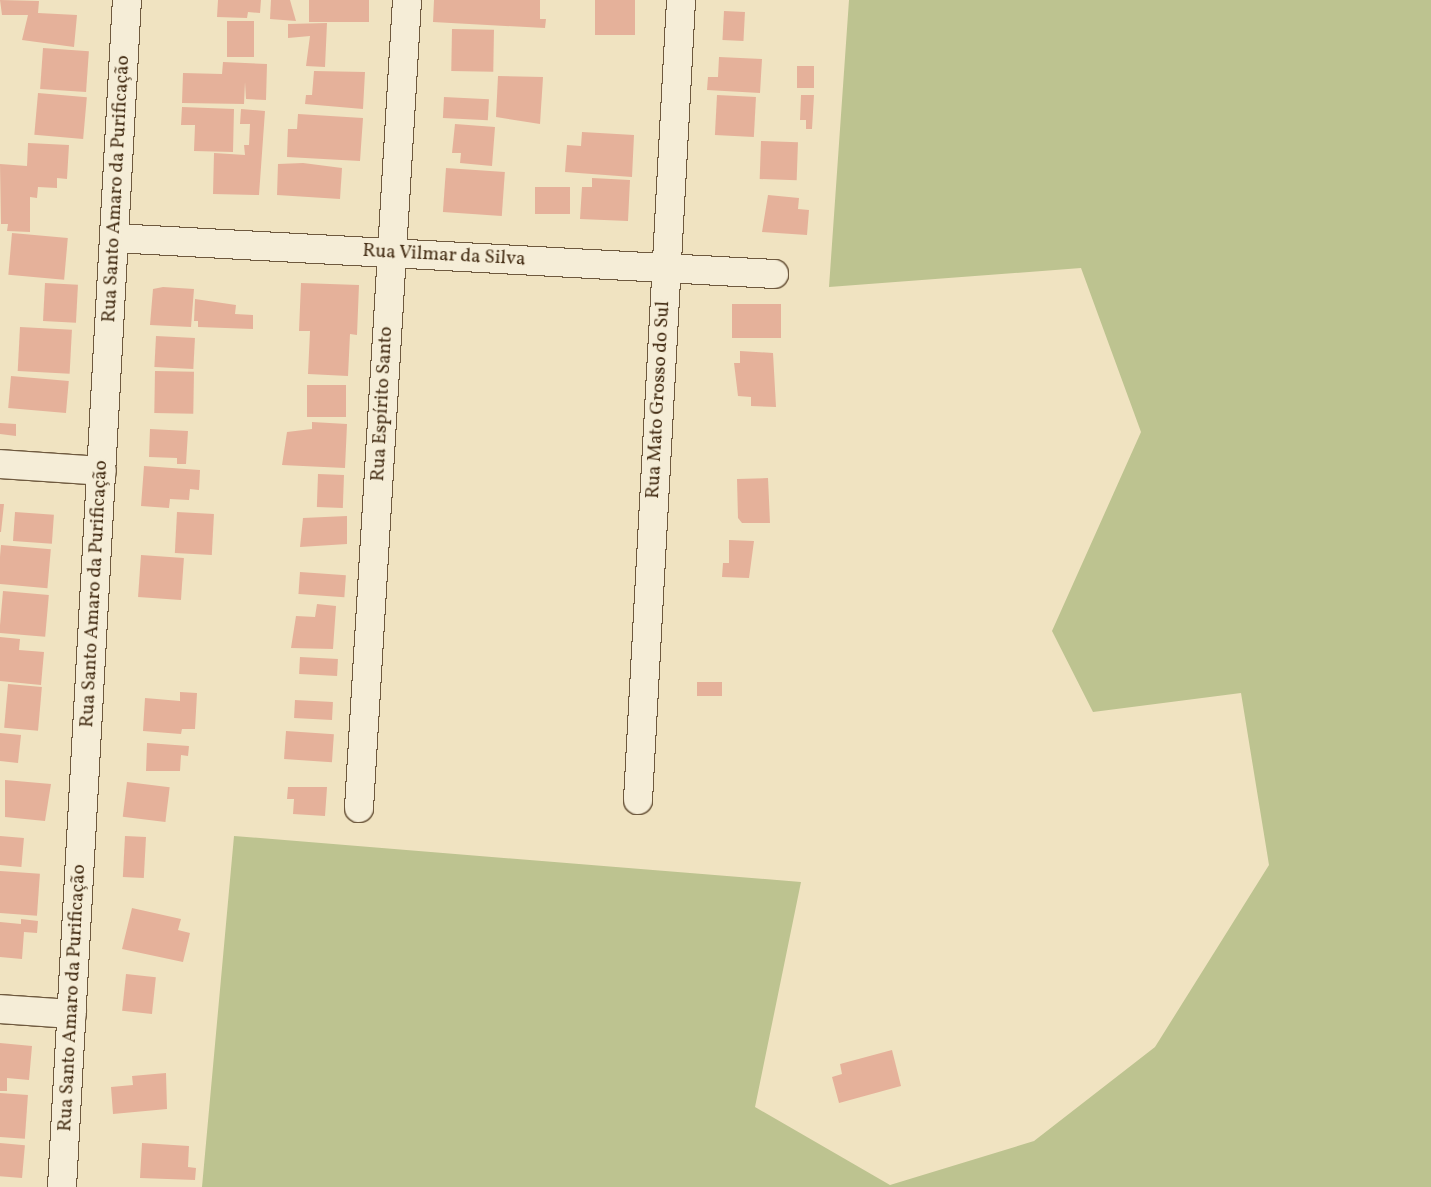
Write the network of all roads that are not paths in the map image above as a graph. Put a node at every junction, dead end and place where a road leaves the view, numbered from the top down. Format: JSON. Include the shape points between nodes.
{"nodes":[{"id":1,"x":127,"y":0,"type":"edge"},
{"id":2,"x":407,"y":0,"type":"edge"},
{"id":3,"x":680,"y":0,"type":"edge"},
{"id":4,"x":114,"y":238,"type":"junction"},
{"id":5,"x":392,"y":253,"type":"junction"},
{"id":6,"x":666,"y":268,"type":"junction"},
{"id":7,"x":774,"y":274,"type":"dead end"},
{"id":8,"x":0,"y":464,"type":"edge"},
{"id":9,"x":102,"y":471,"type":"junction"},
{"id":10,"x":638,"y":800,"type":"dead end"},
{"id":11,"x":359,"y":808,"type":"dead end"},
{"id":12,"x":0,"y":1009,"type":"edge"},
{"id":13,"x":72,"y":1014,"type":"junction"},
{"id":14,"x":62,"y":1187,"type":"edge"}],
"edges":[{"from":1,"to":4,"type":"street","name":"Rua Santo Amaro da Purificação"},
{"from":2,"to":5,"type":"street","name":"Rua Espírito Santo"},
{"from":3,"to":6,"type":"street","name":"Rua Mato Grosso do Sul"},
{"from":4,"to":5,"type":"street","name":"Rua Vilmar da Silva"},
{"from":4,"to":9,"type":"street","name":"Rua Santo Amaro da Purificação"},
{"from":5,"to":6,"type":"street","name":"Rua Vilmar da Silva"},
{"from":5,"to":11,"type":"street","name":"Rua Espírito Santo"},
{"from":6,"to":7,"type":"street","name":"Rua Vilmar da Silva"},
{"from":6,"to":10,"type":"street","name":"Rua Mato Grosso do Sul"},
{"from":8,"to":9,"type":"street"},
{"from":9,"to":13,"type":"street","name":"Rua Santo Amaro da Purificação"},
{"from":12,"to":13,"type":"street"},
{"from":13,"to":14,"type":"street","name":"Rua Santo Amaro da Purificação"}]}
